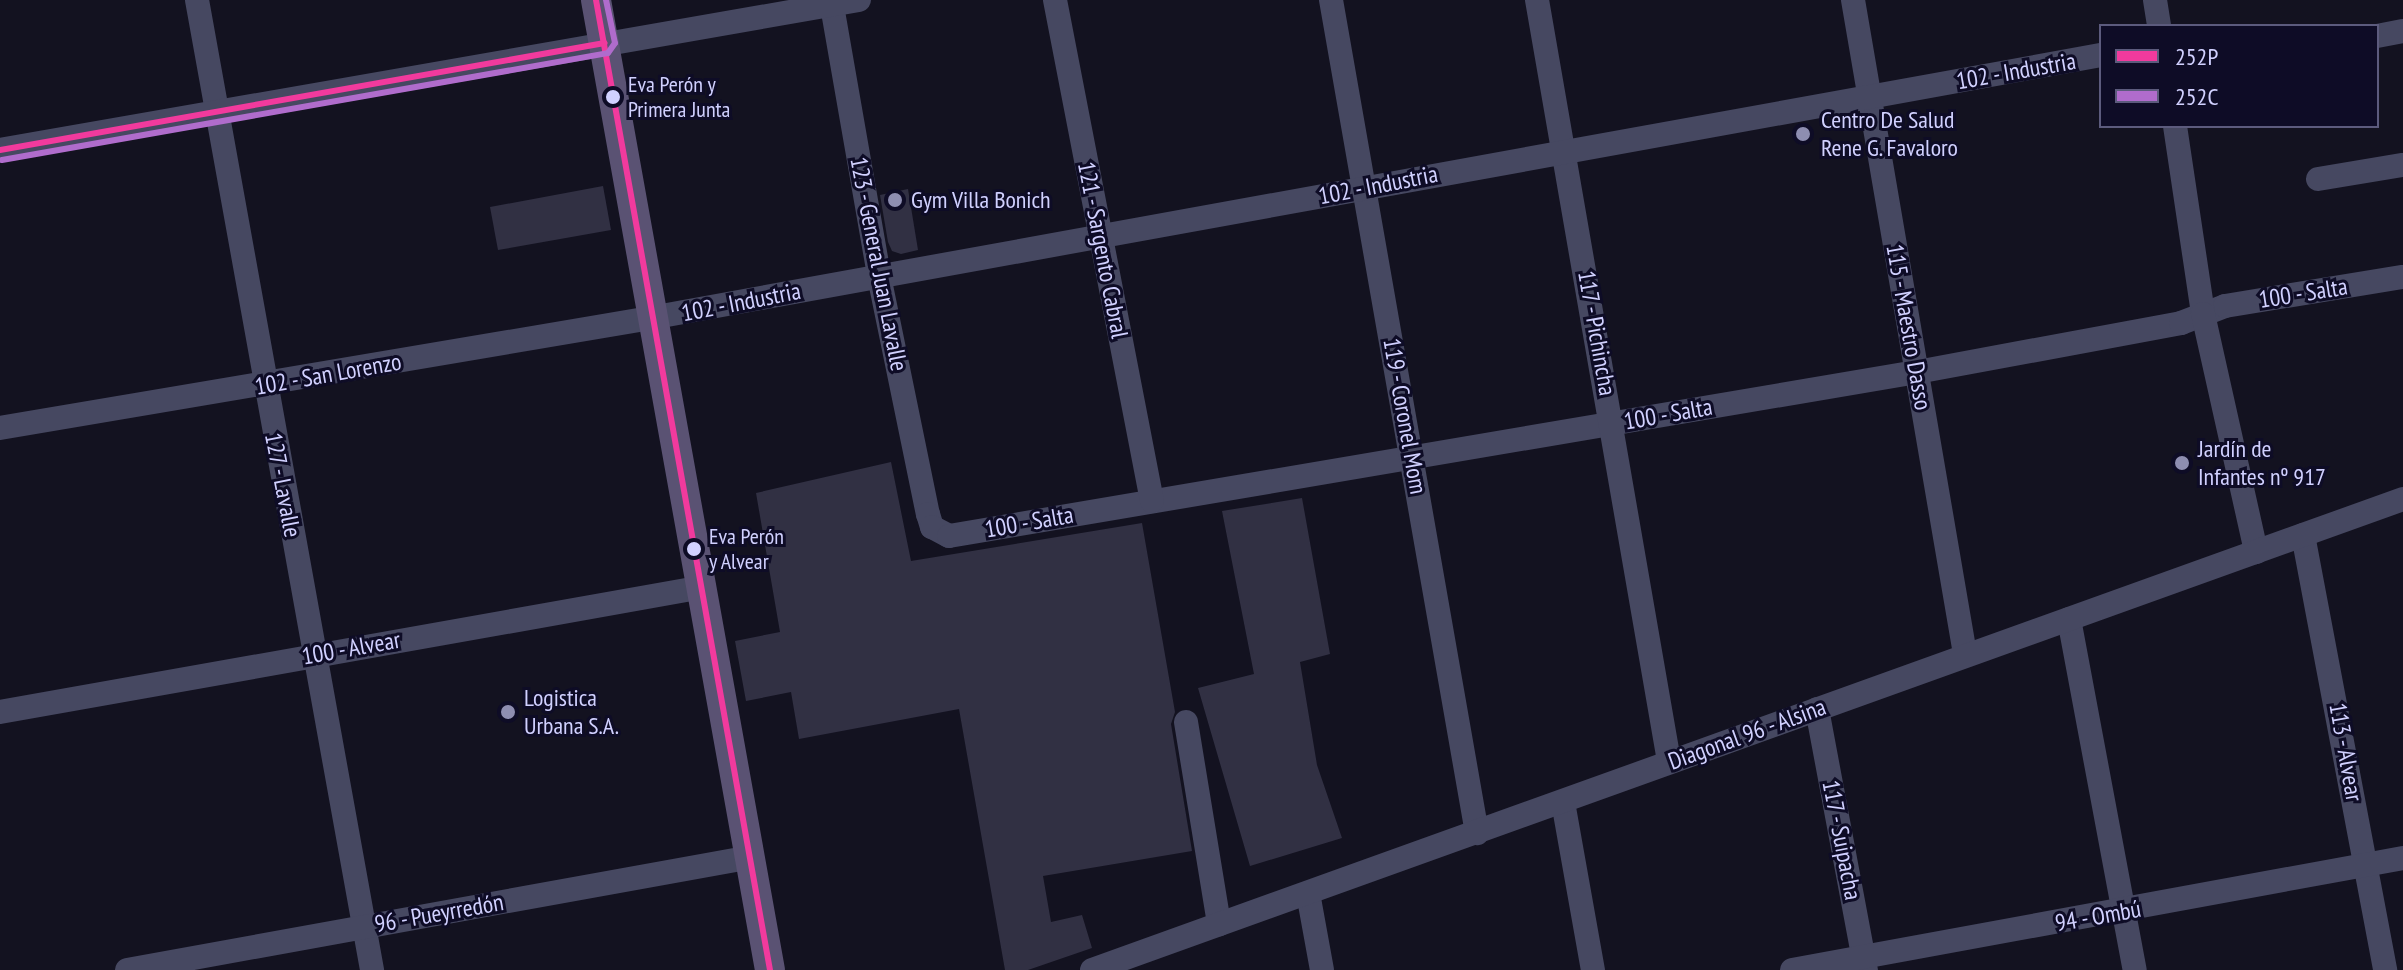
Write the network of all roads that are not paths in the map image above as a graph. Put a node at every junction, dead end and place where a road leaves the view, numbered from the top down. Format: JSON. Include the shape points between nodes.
{"nodes":[{"id":1,"x":197,"y":0,"type":"edge"},
{"id":2,"x":596,"y":0,"type":"edge"},
{"id":3,"x":859,"y":0,"type":"edge"},
{"id":4,"x":1055,"y":0,"type":"edge"},
{"id":5,"x":1331,"y":0,"type":"edge"},
{"id":6,"x":1537,"y":0,"type":"edge"},
{"id":7,"x":1853,"y":0,"type":"edge"},
{"id":8,"x":2155,"y":0,"type":"edge"},
{"id":9,"x":832,"y":2,"type":"edge"},
{"id":10,"x":2159,"y":24,"type":"edge"},
{"id":11,"x":2403,"y":31,"type":"edge"},
{"id":12,"x":2379,"y":36,"type":"edge"},
{"id":13,"x":605,"y":43,"type":"junction"},
{"id":14,"x":2099,"y":55,"type":"edge"},
{"id":15,"x":1869,"y":97,"type":"junction"},
{"id":16,"x":217,"y":110,"type":"junction"},
{"id":17,"x":2175,"y":128,"type":"edge"},
{"id":18,"x":0,"y":150,"type":"edge"},
{"id":19,"x":1566,"y":150,"type":"junction"},
{"id":20,"x":2403,"y":165,"type":"edge"},
{"id":21,"x":2318,"y":179,"type":"dead end"},
{"id":22,"x":1365,"y":187,"type":"junction"},
{"id":23,"x":1101,"y":237,"type":"junction"},
{"id":24,"x":879,"y":276,"type":"junction"},
{"id":25,"x":2403,"y":277,"type":"edge"},
{"id":26,"x":2203,"y":314,"type":"junction"},
{"id":27,"x":656,"y":317,"type":"junction"},
{"id":28,"x":1917,"y":372,"type":"junction"},
{"id":29,"x":264,"y":385,"type":"junction"},
{"id":30,"x":1613,"y":424,"type":"junction"},
{"id":31,"x":0,"y":428,"type":"edge"},
{"id":32,"x":1413,"y":456,"type":"junction"},
{"id":33,"x":2403,"y":499,"type":"edge"},
{"id":34,"x":1152,"y":501,"type":"junction"},
{"id":35,"x":932,"y":527,"type":"joint"},
{"id":36,"x":2303,"y":535,"type":"junction"},
{"id":37,"x":2256,"y":552,"type":"junction"},
{"id":38,"x":703,"y":587,"type":"junction"},
{"id":39,"x":2069,"y":619,"type":"junction"},
{"id":40,"x":315,"y":654,"type":"junction"},
{"id":41,"x":1965,"y":654,"type":"junction"},
{"id":42,"x":1817,"y":709,"type":"junction"},
{"id":43,"x":0,"y":712,"type":"edge"},
{"id":44,"x":1186,"y":722,"type":"dead end"},
{"id":45,"x":1669,"y":761,"type":"junction"},
{"id":46,"x":1563,"y":802,"type":"junction"},
{"id":47,"x":1477,"y":833,"type":"junction"},
{"id":48,"x":751,"y":857,"type":"junction"},
{"id":49,"x":2403,"y":858,"type":"edge"},
{"id":50,"x":2367,"y":864,"type":"junction"},
{"id":51,"x":1308,"y":893,"type":"junction"},
{"id":52,"x":2125,"y":912,"type":"junction"},
{"id":53,"x":1219,"y":924,"type":"junction"},
{"id":54,"x":364,"y":927,"type":"junction"},
{"id":55,"x":1865,"y":964,"type":"edge"},
{"id":56,"x":127,"y":970,"type":"edge"},
{"id":57,"x":372,"y":970,"type":"edge"},
{"id":58,"x":770,"y":970,"type":"edge"},
{"id":59,"x":1092,"y":970,"type":"edge"},
{"id":60,"x":1322,"y":970,"type":"edge"},
{"id":61,"x":1593,"y":970,"type":"edge"},
{"id":62,"x":1792,"y":970,"type":"edge"},
{"id":63,"x":2135,"y":970,"type":"edge"},
{"id":64,"x":2385,"y":970,"type":"edge"}],
"edges":[{"from":1,"to":16,"type":"street","name":"127 - Lavalle"},
{"from":2,"to":13,"type":"main road"},
{"from":3,"to":9,"type":"street"},
{"from":4,"to":23,"type":"street","name":"121 - Sargento Cabral"},
{"from":5,"to":22,"type":"street","name":"119 - Coronel Mom"},
{"from":6,"to":19,"type":"street","name":"117 - Pichincha"},
{"from":7,"to":15,"type":"street","name":"115 - Maestro Dasso"},
{"from":8,"to":10,"type":"street"},
{"from":9,"to":13,"type":"street"},
{"from":9,"to":24,"type":"street","name":"123 - General Juan Lavalle"},
{"from":11,"to":12,"type":"street"},
{"from":13,"to":16,"type":"street"},
{"from":13,"to":27,"type":"main road"},
{"from":14,"to":15,"type":"street","name":"102 - Industria"},
{"from":15,"to":19,"type":"street","name":"102 - Industria"},
{"from":15,"to":28,"type":"street","name":"115 - Maestro Dasso"},
{"from":16,"to":18,"type":"street"},
{"from":16,"to":29,"type":"street","name":"127 - Lavalle"},
{"from":17,"to":26,"type":"street"},
{"from":19,"to":22,"type":"street","name":"102 - Industria"},
{"from":19,"to":30,"type":"street","name":"117 - Pichincha"},
{"from":20,"to":21,"type":"street"},
{"from":22,"to":23,"type":"street","name":"102 - Industria"},
{"from":22,"to":32,"type":"street","name":"119 - Coronel Mom"},
{"from":23,"to":24,"type":"street","name":"102 - Industria"},
{"from":23,"to":34,"type":"street","name":"121 - Sargento Cabral"},
{"from":24,"to":27,"type":"street","name":"102 - Industria"},
{"from":24,"to":35,"type":"street","name":"123 - General Juan Lavalle"},
{"from":25,"to":26,"type":"street","name":"100 - Salta"},
{"from":26,"to":28,"type":"street","name":"100 - Salta","via":[[2181,323]]},
{"from":26,"to":37,"type":"street"},
{"from":27,"to":29,"type":"street","name":"102 - San Lorenzo"},
{"from":27,"to":38,"type":"main road"},
{"from":28,"to":30,"type":"street","name":"100 - Salta"},
{"from":28,"to":41,"type":"street","name":"115 - Maestro Dasso"},
{"from":29,"to":31,"type":"street","name":"102 - San Lorenzo"},
{"from":29,"to":40,"type":"street","name":"127 - Lavalle"},
{"from":30,"to":32,"type":"street","name":"100 - Salta"},
{"from":30,"to":45,"type":"street","name":"117 - Pichincha"},
{"from":32,"to":34,"type":"street","name":"100 - Salta"},
{"from":32,"to":47,"type":"street","name":"119 - Coronel Mom"},
{"from":33,"to":36,"type":"street","name":"Diagonal 96 - Alsina"},
{"from":34,"to":35,"type":"street","name":"100 - Salta","via":[[949,536]]},
{"from":36,"to":37,"type":"street","name":"Diagonal 96 - Alsina"},
{"from":36,"to":50,"type":"street","name":"113 - Alvear"},
{"from":37,"to":39,"type":"street","name":"Diagonal 96 - Alsina"},
{"from":38,"to":40,"type":"street","name":"100 - Alvear"},
{"from":38,"to":48,"type":"main road"},
{"from":39,"to":41,"type":"street","name":"Diagonal 96 - Alsina"},
{"from":39,"to":52,"type":"street"},
{"from":40,"to":43,"type":"street","name":"100 - Alvear"},
{"from":40,"to":54,"type":"street","name":"127 - Lavalle"},
{"from":41,"to":42,"type":"street","name":"Diagonal 96 - Alsina"},
{"from":42,"to":45,"type":"street","name":"Diagonal 96 - Alsina"},
{"from":42,"to":55,"type":"street","name":"117 - Suipacha"},
{"from":44,"to":53,"type":"street"},
{"from":45,"to":46,"type":"street","name":"Diagonal 96 - Alsina"},
{"from":46,"to":47,"type":"street","name":"Diagonal 96 - Alsina"},
{"from":46,"to":61,"type":"street"},
{"from":47,"to":51,"type":"street","name":"Diagonal 96 - Alsina"},
{"from":48,"to":54,"type":"street","name":"96 - Pueyrredón"},
{"from":48,"to":58,"type":"main road"},
{"from":49,"to":50,"type":"street","name":"94 - Ombú"},
{"from":50,"to":52,"type":"street","name":"94 - Ombú"},
{"from":50,"to":64,"type":"street","name":"113 - Alvear"},
{"from":51,"to":53,"type":"street","name":"Diagonal 96 - Alsina"},
{"from":51,"to":60,"type":"street"},
{"from":52,"to":55,"type":"street","name":"94 - Ombú"},
{"from":52,"to":63,"type":"street"},
{"from":53,"to":59,"type":"street","name":"Diagonal 96 - Alsina"},
{"from":54,"to":56,"type":"street","name":"96 - Pueyrredón"},
{"from":54,"to":57,"type":"street","name":"127 - Lavalle"},
{"from":55,"to":62,"type":"street","name":"94 - Ombú"}]}
